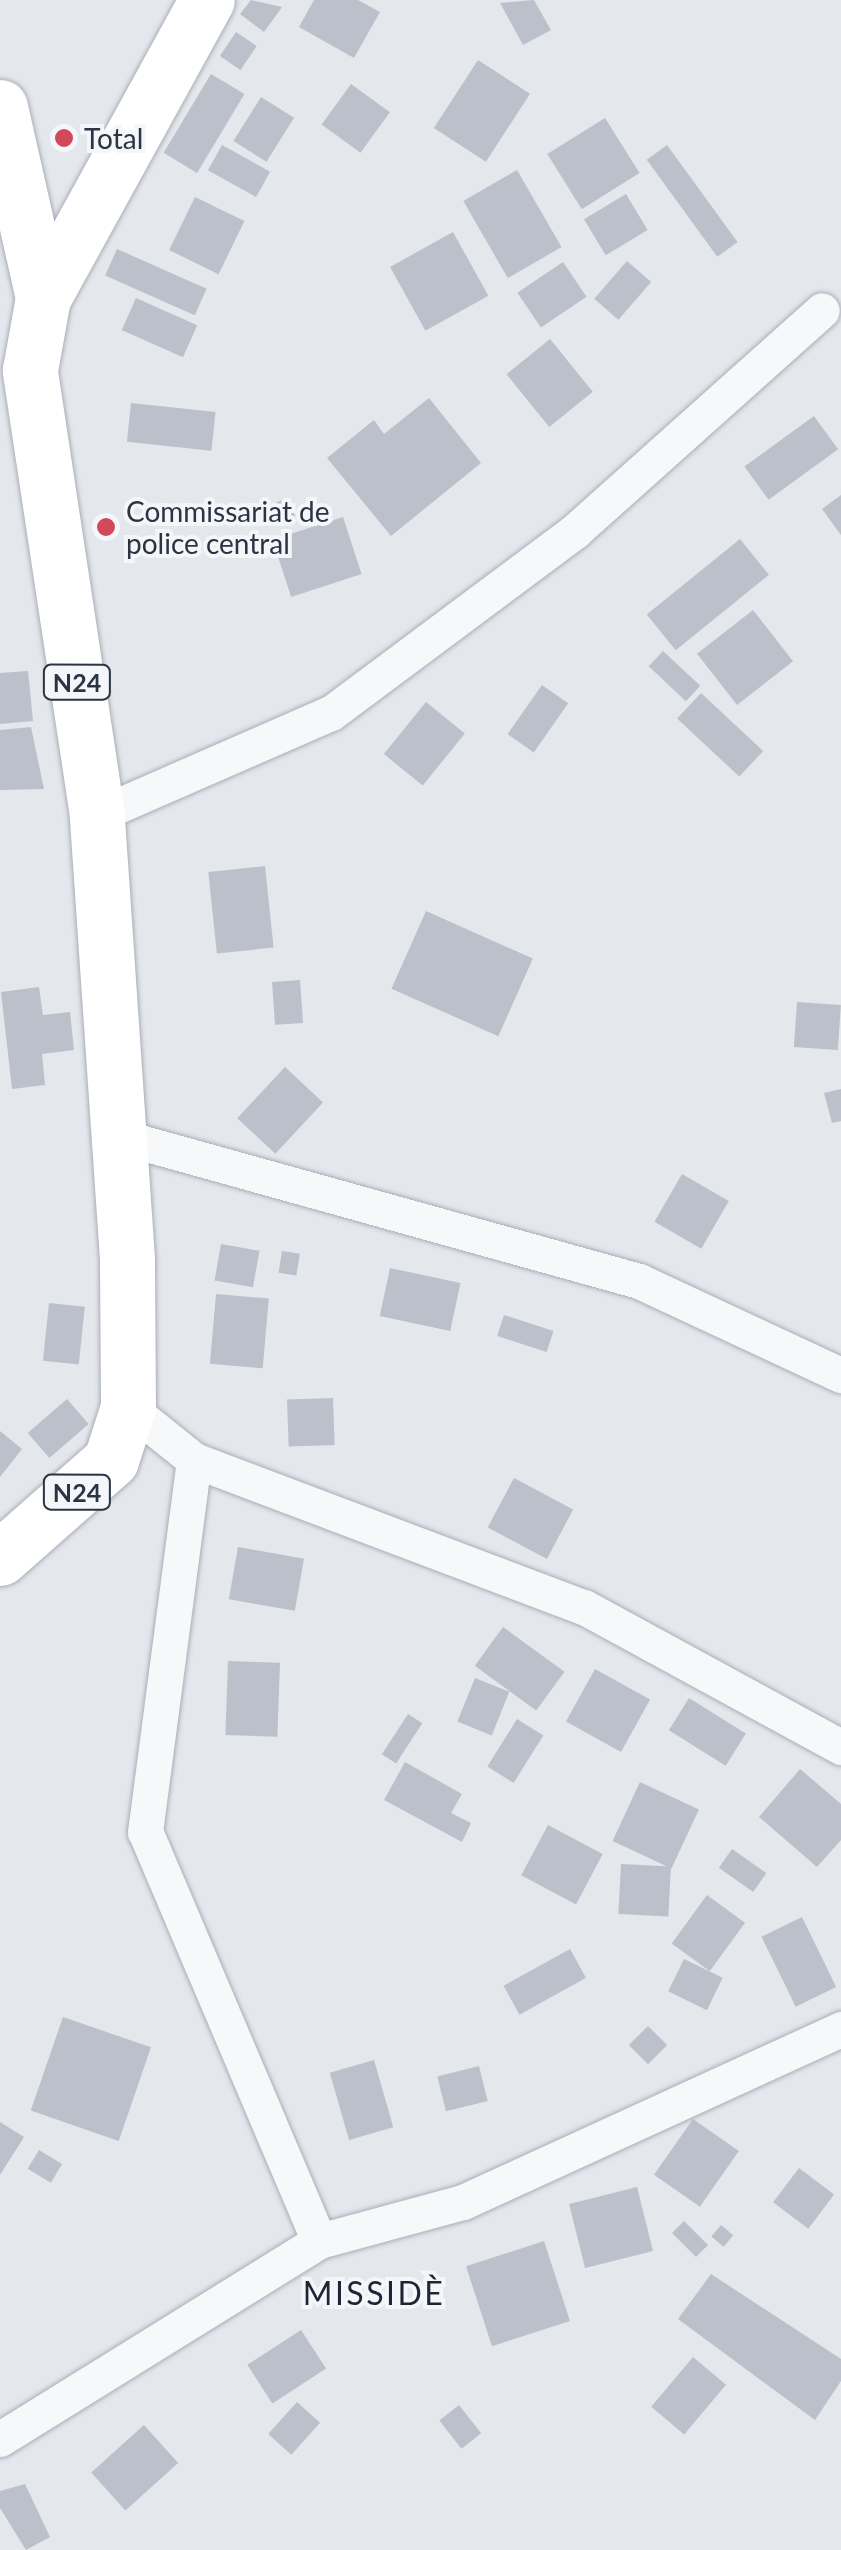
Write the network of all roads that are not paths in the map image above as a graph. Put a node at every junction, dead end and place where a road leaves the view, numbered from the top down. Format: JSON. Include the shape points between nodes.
{"nodes":[{"id":1,"x":207,"y":0,"type":"edge"},
{"id":2,"x":0,"y":107,"type":"edge"},
{"id":3,"x":43,"y":298,"type":"junction"},
{"id":4,"x":822,"y":310,"type":"dead end"},
{"id":5,"x":15,"y":378,"type":"edge"},
{"id":6,"x":97,"y":815,"type":"junction"},
{"id":7,"x":118,"y":1136,"type":"junction"},
{"id":8,"x":841,"y":1374,"type":"edge"},
{"id":9,"x":128,"y":1407,"type":"junction"},
{"id":10,"x":194,"y":1460,"type":"junction"},
{"id":11,"x":0,"y":1558,"type":"edge"},
{"id":12,"x":841,"y":1746,"type":"edge"},
{"id":13,"x":841,"y":2030,"type":"edge"},
{"id":14,"x":319,"y":2241,"type":"junction"},
{"id":15,"x":0,"y":2439,"type":"edge"}],
"edges":[{"from":1,"to":3,"type":"main road","number":"N24"},
{"from":2,"to":3,"type":"main road"},
{"from":3,"to":5,"type":"main road","number":"N24"},
{"from":4,"to":6,"type":"street","via":[[575,532],[332,713]]},
{"from":5,"to":6,"type":"main road","number":"N24"},
{"from":6,"to":7,"type":"main road","number":"N24"},
{"from":7,"to":8,"type":"street","via":[[639,1280]]},
{"from":7,"to":9,"type":"main road","number":"N24"},
{"from":9,"to":10,"type":"street"},
{"from":9,"to":11,"type":"main road","number":"N24","via":[[111,1460]]},
{"from":10,"to":12,"type":"street","via":[[584,1607]]},
{"from":10,"to":14,"type":"street","via":[[144,1832]]},
{"from":13,"to":14,"type":"street","via":[[463,2202]]},
{"from":14,"to":15,"type":"street"}]}
